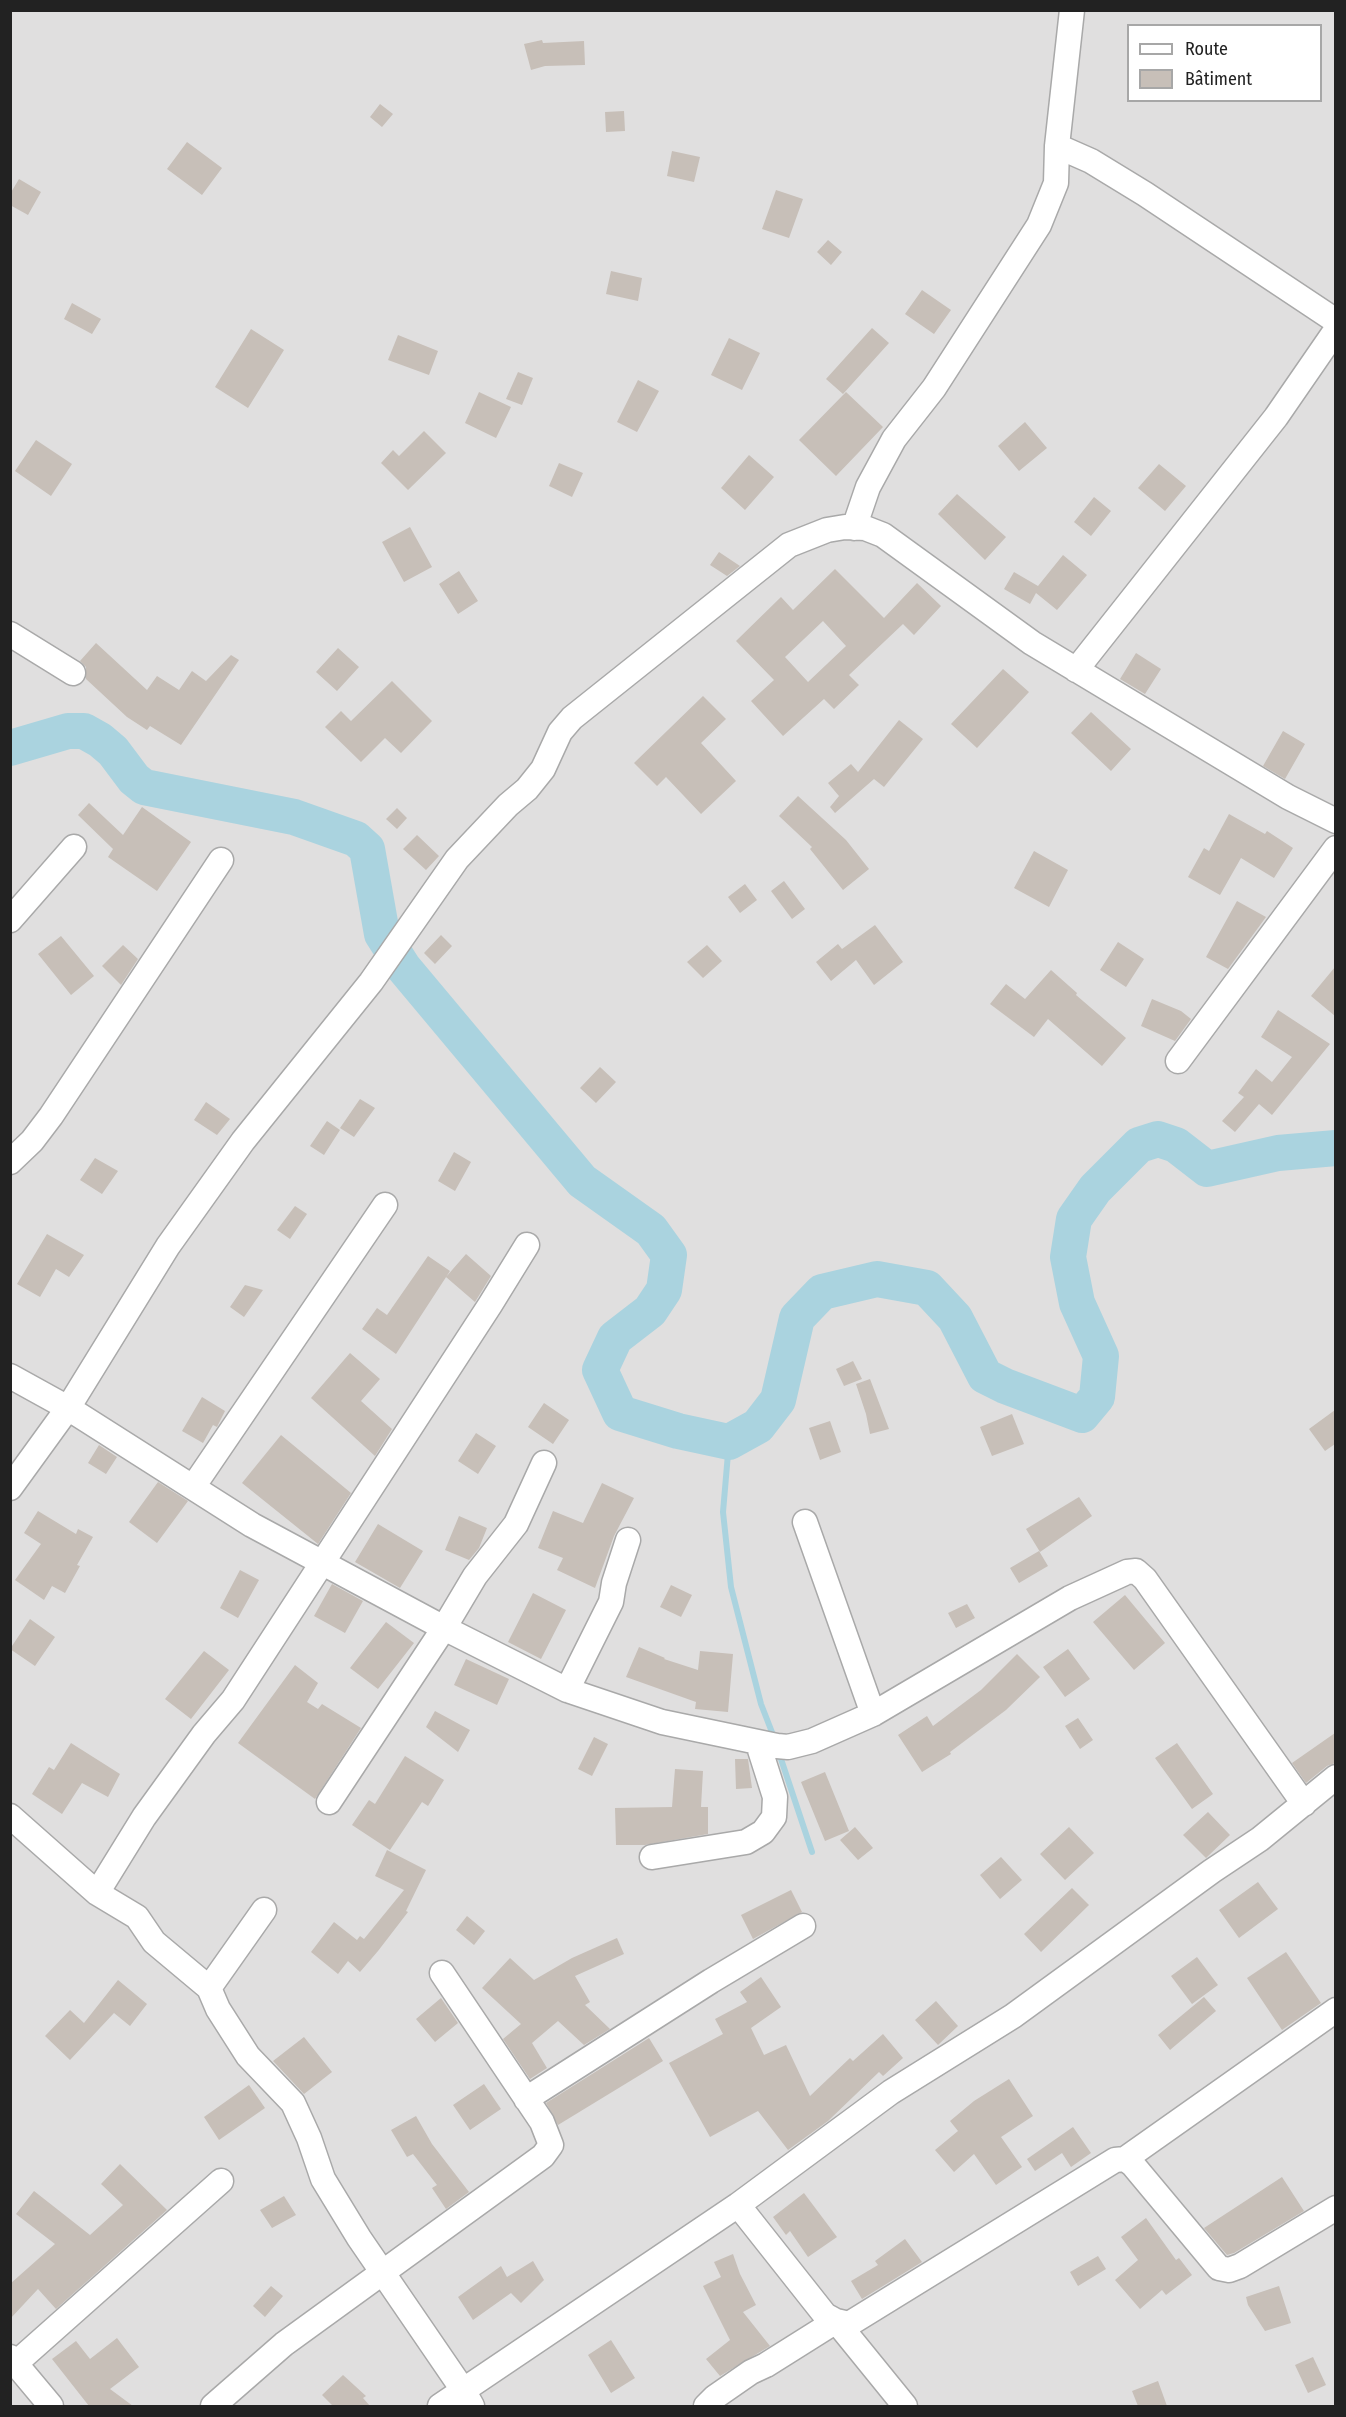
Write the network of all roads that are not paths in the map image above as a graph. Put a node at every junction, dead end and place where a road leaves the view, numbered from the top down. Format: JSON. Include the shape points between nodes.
{"nodes":[{"id":1,"x":1072,"y":10,"type":"edge"},
{"id":2,"x":1057,"y":146,"type":"junction"},
{"id":3,"x":1335,"y":321,"type":"edge"},
{"id":4,"x":1335,"y":330,"type":"edge"},
{"id":5,"x":854,"y":528,"type":"junction"},
{"id":6,"x":10,"y":634,"type":"edge"},
{"id":7,"x":1077,"y":670,"type":"junction"},
{"id":8,"x":73,"y":673,"type":"dead end"},
{"id":9,"x":1335,"y":820,"type":"edge"},
{"id":10,"x":74,"y":848,"type":"dead end"},
{"id":11,"x":1335,"y":848,"type":"edge"},
{"id":12,"x":221,"y":860,"type":"dead end"},
{"id":13,"x":10,"y":920,"type":"edge"},
{"id":14,"x":1178,"y":1061,"type":"dead end"},
{"id":15,"x":10,"y":1162,"type":"edge"},
{"id":16,"x":385,"y":1205,"type":"dead end"},
{"id":17,"x":527,"y":1245,"type":"dead end"},
{"id":18,"x":10,"y":1376,"type":"edge"},
{"id":19,"x":68,"y":1408,"type":"junction"},
{"id":20,"x":544,"y":1463,"type":"dead end"},
{"id":21,"x":193,"y":1487,"type":"junction"},
{"id":22,"x":10,"y":1488,"type":"edge"},
{"id":23,"x":805,"y":1522,"type":"dead end"},
{"id":24,"x":628,"y":1540,"type":"dead end"},
{"id":25,"x":323,"y":1564,"type":"junction"},
{"id":26,"x":444,"y":1628,"type":"junction"},
{"id":27,"x":567,"y":1690,"type":"junction"},
{"id":28,"x":873,"y":1714,"type":"junction"},
{"id":29,"x":762,"y":1743,"type":"junction"},
{"id":30,"x":1335,"y":1777,"type":"edge"},
{"id":31,"x":329,"y":1802,"type":"dead end"},
{"id":32,"x":1304,"y":1804,"type":"junction"},
{"id":33,"x":10,"y":1816,"type":"edge"},
{"id":34,"x":652,"y":1857,"type":"dead end"},
{"id":35,"x":97,"y":1893,"type":"junction"},
{"id":36,"x":264,"y":1910,"type":"dead end"},
{"id":37,"x":803,"y":1926,"type":"dead end"},
{"id":38,"x":442,"y":1973,"type":"dead end"},
{"id":39,"x":209,"y":1988,"type":"junction"},
{"id":40,"x":1335,"y":2010,"type":"edge"},
{"id":41,"x":526,"y":2099,"type":"junction"},
{"id":42,"x":1125,"y":2159,"type":"junction"},
{"id":43,"x":221,"y":2181,"type":"dead end"},
{"id":44,"x":738,"y":2205,"type":"junction"},
{"id":45,"x":1335,"y":2210,"type":"edge"},
{"id":46,"x":383,"y":2274,"type":"junction"},
{"id":47,"x":836,"y":2321,"type":"junction"},
{"id":48,"x":13,"y":2360,"type":"edge"},
{"id":49,"x":468,"y":2398,"type":"edge"},
{"id":50,"x":51,"y":2406,"type":"edge"},
{"id":51,"x":213,"y":2406,"type":"edge"},
{"id":52,"x":440,"y":2406,"type":"edge"},
{"id":53,"x":706,"y":2406,"type":"edge"},
{"id":54,"x":905,"y":2406,"type":"edge"}],
"edges":[{"from":1,"to":2,"type":"street"},
{"from":2,"to":3,"type":"street","via":[[1091,161],[1145,194]]},
{"from":2,"to":5,"type":"street","via":[[1056,183],[1039,225],[934,388],[894,439],[868,487]]},
{"from":4,"to":7,"type":"street","via":[[1276,417]]},
{"from":5,"to":7,"type":"street","via":[[883,535],[1032,643]]},
{"from":5,"to":19,"type":"street","via":[[827,530],[789,545],[572,718],[527,789],[458,859],[400,943],[243,1141],[175,1237]]},
{"from":6,"to":8,"type":"street"},
{"from":7,"to":9,"type":"street","via":[[1288,797]]},
{"from":10,"to":13,"type":"street"},
{"from":11,"to":14,"type":"street"},
{"from":12,"to":15,"type":"street","via":[[51,1116]]},
{"from":16,"to":21,"type":"street"},
{"from":17,"to":25,"type":"street"},
{"from":18,"to":19,"type":"street"},
{"from":19,"to":21,"type":"street"},
{"from":19,"to":22,"type":"street"},
{"from":20,"to":26,"type":"street","via":[[516,1524],[475,1576]]},
{"from":21,"to":25,"type":"street"},
{"from":23,"to":28,"type":"street"},
{"from":24,"to":27,"type":"street","via":[[612,1602]]},
{"from":25,"to":26,"type":"street"},
{"from":25,"to":35,"type":"street","via":[[233,1700],[144,1817]]},
{"from":26,"to":27,"type":"street"},
{"from":26,"to":31,"type":"street"},
{"from":27,"to":29,"type":"street","via":[[662,1722]]},
{"from":28,"to":29,"type":"street","via":[[812,1741],[788,1747]]},
{"from":28,"to":32,"type":"street","via":[[1070,1598],[1136,1571]]},
{"from":29,"to":34,"type":"street","via":[[760,1750],[776,1797],[774,1817],[763,1832],[746,1842]]},
{"from":30,"to":32,"type":"street"},
{"from":32,"to":44,"type":"street","via":[[1012,2016],[891,2092]]},
{"from":33,"to":35,"type":"street"},
{"from":35,"to":39,"type":"street","via":[[137,1917],[154,1942]]},
{"from":36,"to":39,"type":"street"},
{"from":37,"to":41,"type":"street"},
{"from":38,"to":41,"type":"street"},
{"from":39,"to":46,"type":"street","via":[[248,2056],[293,2103],[323,2179]]},
{"from":40,"to":42,"type":"street"},
{"from":41,"to":46,"type":"street","via":[[542,2122],[551,2145],[543,2156]]},
{"from":42,"to":45,"type":"street","via":[[1219,2268],[1240,2266]]},
{"from":42,"to":47,"type":"street","via":[[1115,2160],[863,2317],[849,2324]]},
{"from":43,"to":48,"type":"street"},
{"from":44,"to":47,"type":"street","via":[[825,2315]]},
{"from":44,"to":49,"type":"street"},
{"from":46,"to":49,"type":"street"},
{"from":46,"to":51,"type":"street","via":[[284,2344]]},
{"from":47,"to":53,"type":"street","via":[[751,2372]]},
{"from":47,"to":54,"type":"street"},
{"from":48,"to":50,"type":"street"},
{"from":49,"to":52,"type":"street"}]}
